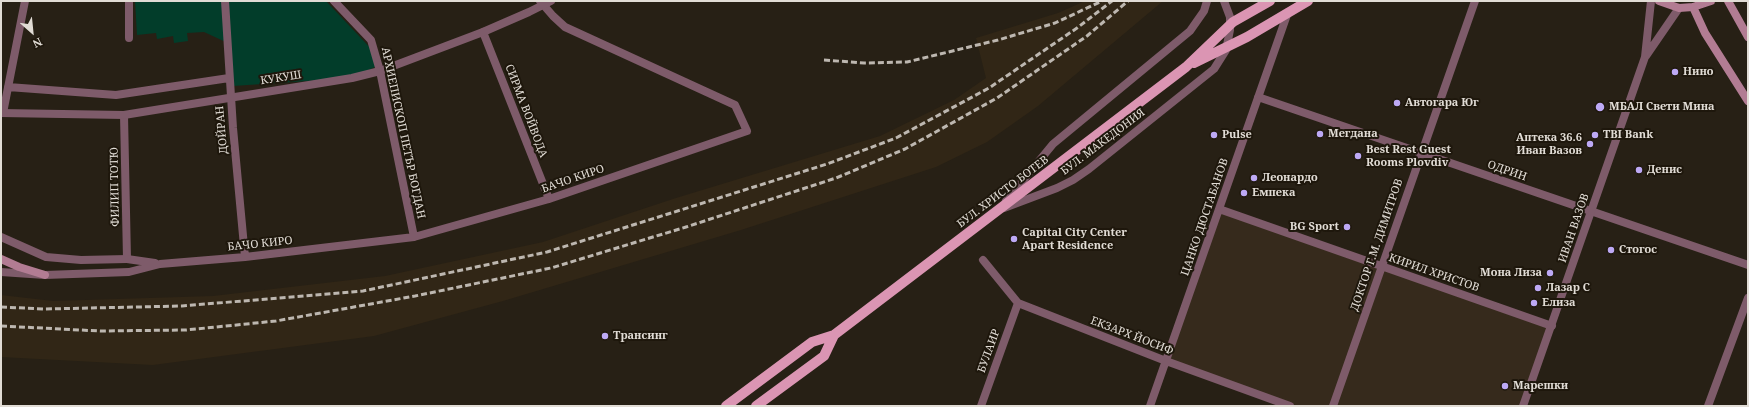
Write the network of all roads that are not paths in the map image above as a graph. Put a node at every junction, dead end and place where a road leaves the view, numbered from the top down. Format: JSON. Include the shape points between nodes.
{"nodes":[{"id":1,"x":25,"y":1,"type":"edge"},
{"id":2,"x":129,"y":1,"type":"edge"},
{"id":3,"x":225,"y":1,"type":"edge"},
{"id":4,"x":334,"y":1,"type":"edge"},
{"id":5,"x":551,"y":1,"type":"edge"},
{"id":6,"x":1207,"y":1,"type":"edge"},
{"id":7,"x":1224,"y":1,"type":"edge"},
{"id":8,"x":1270,"y":1,"type":"edge"},
{"id":9,"x":1308,"y":1,"type":"edge"},
{"id":10,"x":1474,"y":1,"type":"edge"},
{"id":11,"x":1651,"y":1,"type":"edge"},
{"id":12,"x":1659,"y":1,"type":"edge"},
{"id":13,"x":1711,"y":1,"type":"edge"},
{"id":14,"x":1728,"y":1,"type":"edge"},
{"id":15,"x":541,"y":3,"type":"edge"},
{"id":16,"x":1693,"y":7,"type":"junction"},
{"id":17,"x":1679,"y":8,"type":"junction"},
{"id":18,"x":1288,"y":12,"type":"junction"},
{"id":19,"x":483,"y":32,"type":"junction"},
{"id":20,"x":1748,"y":37,"type":"edge"},
{"id":21,"x":129,"y":38,"type":"dead end"},
{"id":22,"x":1645,"y":57,"type":"junction"},
{"id":23,"x":1186,"y":67,"type":"junction"},
{"id":24,"x":380,"y":71,"type":"junction"},
{"id":25,"x":229,"y":78,"type":"junction"},
{"id":26,"x":8,"y":87,"type":"junction"},
{"id":27,"x":1258,"y":97,"type":"junction"},
{"id":28,"x":231,"y":98,"type":"junction"},
{"id":29,"x":1748,"y":101,"type":"edge"},
{"id":30,"x":2,"y":113,"type":"edge"},
{"id":31,"x":124,"y":115,"type":"junction"},
{"id":32,"x":1422,"y":153,"type":"junction"},
{"id":33,"x":549,"y":199,"type":"junction"},
{"id":34,"x":1219,"y":209,"type":"junction"},
{"id":35,"x":1000,"y":210,"type":"junction"},
{"id":36,"x":1592,"y":212,"type":"junction"},
{"id":37,"x":414,"y":236,"type":"junction"},
{"id":38,"x":1,"y":237,"type":"edge"},
{"id":39,"x":245,"y":257,"type":"junction"},
{"id":40,"x":1,"y":259,"type":"edge"},
{"id":41,"x":127,"y":259,"type":"junction"},
{"id":42,"x":983,"y":260,"type":"dead end"},
{"id":43,"x":160,"y":264,"type":"junction"},
{"id":44,"x":1748,"y":265,"type":"edge"},
{"id":45,"x":1381,"y":266,"type":"junction"},
{"id":46,"x":1,"y":272,"type":"edge"},
{"id":47,"x":45,"y":275,"type":"junction"},
{"id":48,"x":1748,"y":298,"type":"edge"},
{"id":49,"x":1018,"y":303,"type":"junction"},
{"id":50,"x":1552,"y":326,"type":"junction"},
{"id":51,"x":834,"y":335,"type":"junction"},
{"id":52,"x":1166,"y":361,"type":"junction"},
{"id":53,"x":726,"y":406,"type":"edge"},
{"id":54,"x":756,"y":406,"type":"edge"},
{"id":55,"x":981,"y":406,"type":"edge"},
{"id":56,"x":1150,"y":406,"type":"edge"},
{"id":57,"x":1290,"y":406,"type":"edge"},
{"id":58,"x":1333,"y":406,"type":"edge"},
{"id":59,"x":1523,"y":406,"type":"edge"},
{"id":60,"x":1708,"y":406,"type":"edge"}],
"edges":[{"from":1,"to":26,"type":"street"},
{"from":2,"to":21,"type":"street"},
{"from":3,"to":25,"type":"street","name":"ДОЙРАН"},
{"from":4,"to":24,"type":"street","name":"АРХИЕПИСКОП ПЕТЪР БОГДАН","via":[[371,40]]},
{"from":5,"to":15,"type":"street","name":"КУКУШ"},
{"from":6,"to":35,"type":"street","via":[[1204,11],[1190,31],[1053,144]]},
{"from":7,"to":35,"type":"street","name":"БУЛ. МАКЕДОНИЯ","via":[[1230,17],[1230,30],[1226,50],[1214,69],[1073,180]]},
{"from":8,"to":23,"type":"main road","name":"БУЛ. ХРИСТО БОТЕВ","via":[[1233,22]]},
{"from":9,"to":18,"type":"main road","name":"БУЛ. ХРИСТО БОТЕВ"},
{"from":10,"to":32,"type":"street","name":"ДОКТОР Г.М. ДИМИТРОВ"},
{"from":11,"to":22,"type":"street","name":"ИВАН ВАЗОВ"},
{"from":12,"to":17,"type":"main road"},
{"from":13,"to":16,"type":"main road"},
{"from":14,"to":20,"type":"main road"},
{"from":15,"to":19,"type":"street","name":"КУКУШ"},
{"from":15,"to":33,"type":"street","name":"БАЧО КИРО","via":[[565,27],[735,105],[747,131]]},
{"from":16,"to":17,"type":"main road"},
{"from":16,"to":29,"type":"main road","via":[[1705,33]]},
{"from":17,"to":22,"type":"street","name":"ИВАН ВАЗОВ"},
{"from":18,"to":23,"type":"main road","name":"БУЛ. ХРИСТО БОТЕВ","via":[[1247,37]]},
{"from":18,"to":27,"type":"street","name":"ЦАНКО ДЮСТАБАНОВ"},
{"from":19,"to":24,"type":"street","name":"КУКУШ"},
{"from":19,"to":33,"type":"street","name":"СИРМА ВОЙВОДА"},
{"from":22,"to":36,"type":"street","name":"ИВАН ВАЗОВ"},
{"from":23,"to":35,"type":"main road","name":"БУЛ. ХРИСТО БОТЕВ"},
{"from":24,"to":28,"type":"street","name":"КУКУШ"},
{"from":24,"to":37,"type":"street","name":"АРХИЕПИСКОП ПЕТЪР БОГДАН"},
{"from":25,"to":26,"type":"street","via":[[116,95]]},
{"from":25,"to":28,"type":"street","name":"ДОЙРАН"},
{"from":26,"to":30,"type":"street"},
{"from":27,"to":32,"type":"street","name":"ОДРИН"},
{"from":27,"to":34,"type":"street","name":"ЦАНКО ДЮСТАБАНОВ"},
{"from":28,"to":31,"type":"street","name":"КУКУШ"},
{"from":28,"to":39,"type":"street","name":"ДОЙРАН"},
{"from":30,"to":31,"type":"street","name":"КУКУШ"},
{"from":31,"to":41,"type":"street","name":"ФИЛИП ТОТЮ"},
{"from":32,"to":36,"type":"street","name":"ОДРИН"},
{"from":32,"to":45,"type":"street","name":"ДОКТОР Г.М. ДИМИТРОВ"},
{"from":33,"to":37,"type":"street","name":"БАЧО КИРО"},
{"from":34,"to":45,"type":"street","name":"КИРИЛ ХРИСТОВ"},
{"from":34,"to":52,"type":"street","name":"ЦАНКО ДЮСТАБАНОВ"},
{"from":35,"to":51,"type":"main road","name":"БУЛ. ХРИСТО БОТЕВ"},
{"from":36,"to":44,"type":"street","name":"ОДРИН"},
{"from":36,"to":50,"type":"street","name":"ИВАН ВАЗОВ"},
{"from":37,"to":39,"type":"street","name":"БАЧО КИРО"},
{"from":38,"to":41,"type":"street","name":"БАЧО КИРО","via":[[46,257],[81,260]]},
{"from":39,"to":43,"type":"street","name":"БАЧО КИРО"},
{"from":40,"to":47,"type":"main road"},
{"from":41,"to":43,"type":"street","name":"БАЧО КИРО"},
{"from":42,"to":49,"type":"street","name":"ЕКЗАРХ ЙОСИФ"},
{"from":43,"to":47,"type":"street","name":"БАЧО КИРО","via":[[129,272]]},
{"from":45,"to":50,"type":"street","name":"КИРИЛ ХРИСТОВ"},
{"from":45,"to":58,"type":"street","name":"ДОКТОР Г.М. ДИМИТРОВ"},
{"from":46,"to":47,"type":"street","name":"БАЧО КИРО"},
{"from":48,"to":60,"type":"street"},
{"from":49,"to":52,"type":"street","name":"ЕКЗАРХ ЙОСИФ"},
{"from":49,"to":55,"type":"street","name":"БУЛАИР"},
{"from":50,"to":59,"type":"street","name":"ИВАН ВАЗОВ"},
{"from":51,"to":53,"type":"main road","name":"БУЛ. ХРИСТО БОТЕВ","via":[[812,342]]},
{"from":51,"to":54,"type":"main road","name":"БУЛ. ХРИСТО БОТЕВ","via":[[824,356]]},
{"from":52,"to":56,"type":"street","name":"ЦАНКО ДЮСТАБАНОВ"},
{"from":52,"to":57,"type":"street","name":"ЕКЗАРХ ЙОСИФ"}]}
